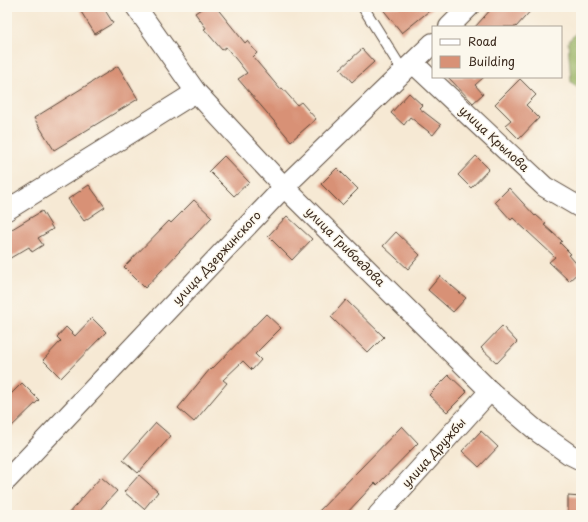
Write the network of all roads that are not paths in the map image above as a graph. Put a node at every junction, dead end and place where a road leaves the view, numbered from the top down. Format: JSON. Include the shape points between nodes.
{"nodes":[{"id":1,"x":136,"y":7,"type":"edge"},
{"id":2,"x":363,"y":7,"type":"edge"},
{"id":3,"x":469,"y":7,"type":"edge"},
{"id":4,"x":450,"y":26,"type":"edge"},
{"id":5,"x":432,"y":43,"type":"edge"},
{"id":6,"x":408,"y":67,"type":"junction"},
{"id":7,"x":196,"y":92,"type":"junction"},
{"id":8,"x":284,"y":187,"type":"junction"},
{"id":9,"x":581,"y":208,"type":"edge"},
{"id":10,"x":7,"y":210,"type":"edge"},
{"id":11,"x":490,"y":391,"type":"junction"},
{"id":12,"x":581,"y":460,"type":"edge"},
{"id":13,"x":7,"y":480,"type":"edge"},
{"id":14,"x":378,"y":515,"type":"edge"}],
"edges":[{"from":1,"to":7,"type":"street","name":"улица Грибоедова"},
{"from":2,"to":6,"type":"lane"},
{"from":3,"to":4,"type":"street"},
{"from":5,"to":6,"type":"street","name":"улица Дзержинского"},
{"from":6,"to":8,"type":"street","name":"улица Дзержинского"},
{"from":6,"to":9,"type":"street","name":"улица Крылова","via":[[545,188]]},
{"from":7,"to":8,"type":"street","name":"улица Грибоедова"},
{"from":7,"to":10,"type":"street"},
{"from":8,"to":11,"type":"street","name":"улица Грибоедова"},
{"from":8,"to":13,"type":"street","name":"улица Дзержинского"},
{"from":11,"to":12,"type":"street","name":"улица Грибоедова","via":[[538,432]]},
{"from":11,"to":14,"type":"street","name":"улица Дружбы"}]}
